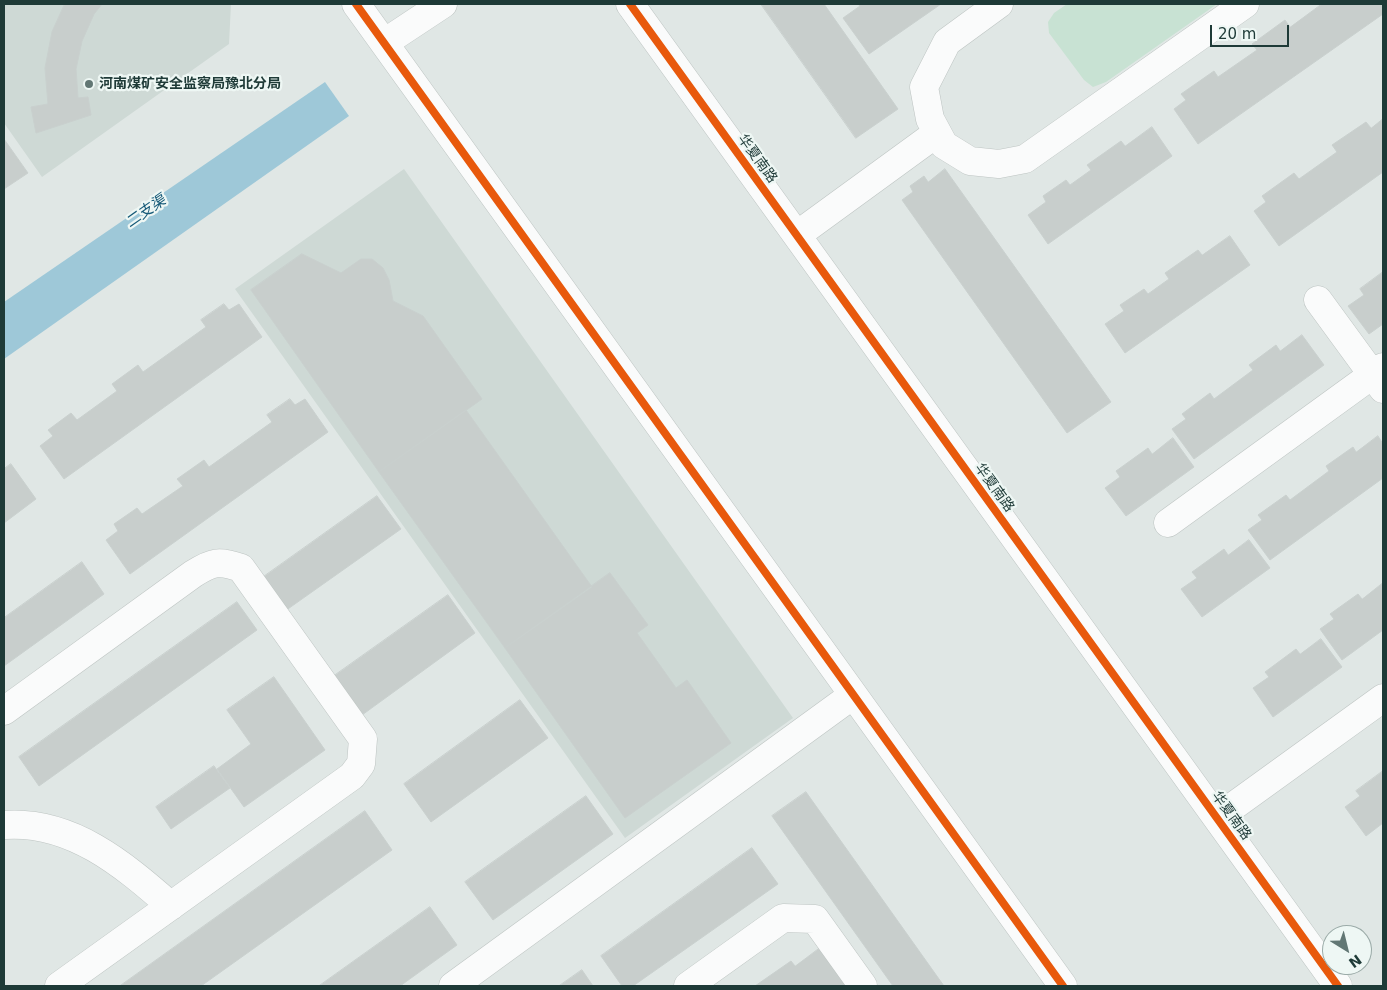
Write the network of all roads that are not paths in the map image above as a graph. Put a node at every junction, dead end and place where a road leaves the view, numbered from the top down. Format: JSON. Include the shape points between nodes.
{"nodes":[{"id":1,"x":356,"y":4,"type":"edge"},
{"id":2,"x":443,"y":4,"type":"edge"},
{"id":3,"x":630,"y":4,"type":"edge"},
{"id":4,"x":999,"y":4,"type":"edge"},
{"id":5,"x":1245,"y":4,"type":"edge"},
{"id":6,"x":384,"y":44,"type":"junction"},
{"id":7,"x":937,"y":133,"type":"junction"},
{"id":8,"x":796,"y":235,"type":"junction"},
{"id":9,"x":1318,"y":300,"type":"dead end"},
{"id":10,"x":1380,"y":377,"type":"edge"},
{"id":11,"x":1168,"y":523,"type":"dead end"},
{"id":12,"x":853,"y":695,"type":"junction"},
{"id":13,"x":1383,"y":698,"type":"edge"},
{"id":14,"x":4,"y":711,"type":"edge"},
{"id":15,"x":1217,"y":818,"type":"junction"},
{"id":16,"x":4,"y":825,"type":"edge"},
{"id":17,"x":171,"y":906,"type":"junction"},
{"id":18,"x":58,"y":986,"type":"edge"},
{"id":19,"x":453,"y":986,"type":"edge"},
{"id":20,"x":688,"y":986,"type":"edge"},
{"id":21,"x":863,"y":986,"type":"edge"},
{"id":22,"x":1063,"y":986,"type":"edge"},
{"id":23,"x":1338,"y":986,"type":"edge"}],
"edges":[{"from":1,"to":6,"type":"street"},
{"from":2,"to":6,"type":"street"},
{"from":3,"to":8,"type":"street","name":"华夏南路"},
{"from":4,"to":7,"type":"street","via":[[947,42],[924,87],[930,119]]},
{"from":5,"to":7,"type":"street","via":[[1025,159],[999,164],[970,161],[944,145]]},
{"from":6,"to":12,"type":"street"},
{"from":7,"to":8,"type":"street"},
{"from":8,"to":15,"type":"street","name":"华夏南路"},
{"from":9,"to":10,"type":"street"},
{"from":10,"to":11,"type":"street"},
{"from":12,"to":19,"type":"street"},
{"from":12,"to":22,"type":"street"},
{"from":13,"to":15,"type":"street"},
{"from":14,"to":17,"type":"street","via":[[208,564],[224,562],[240,568],[363,739],[361,764],[352,776]]},
{"from":15,"to":23,"type":"street","name":"华夏南路"},
{"from":16,"to":17,"type":"street","via":[[24,824],[73,836],[126,866]]},
{"from":17,"to":18,"type":"street"},
{"from":20,"to":21,"type":"street","via":[[783,918],[815,920]]}]}
